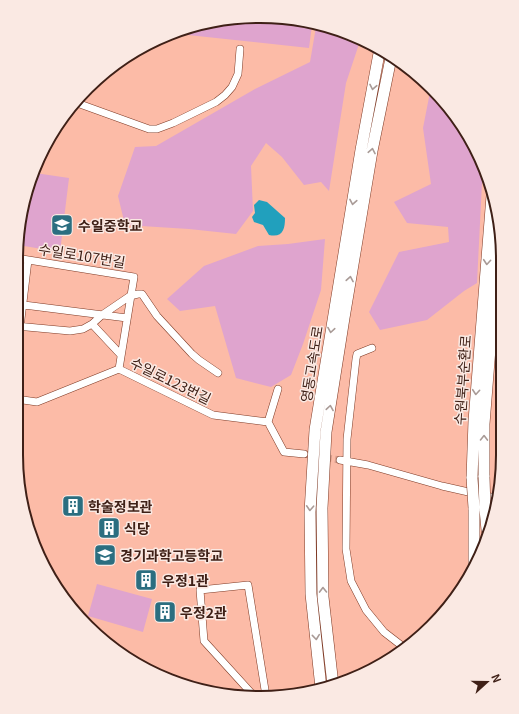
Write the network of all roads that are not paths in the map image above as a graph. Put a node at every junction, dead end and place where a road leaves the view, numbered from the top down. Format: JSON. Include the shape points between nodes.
{"nodes":[{"id":1,"x":240,"y":49,"type":"dead end"},
{"id":2,"x":379,"y":55,"type":"edge"},
{"id":3,"x":390,"y":62,"type":"edge"},
{"id":4,"x":81,"y":105,"type":"edge"},
{"id":5,"x":491,"y":212,"type":"edge"},
{"id":6,"x":23,"y":259,"type":"edge"},
{"id":7,"x":28,"y":260,"type":"junction"},
{"id":8,"x":496,"y":273,"type":"edge"},
{"id":9,"x":23,"y":284,"type":"edge"},
{"id":10,"x":130,"y":296,"type":"junction"},
{"id":11,"x":23,"y":305,"type":"edge"},
{"id":12,"x":102,"y":315,"type":"junction"},
{"id":13,"x":127,"y":318,"type":"junction"},
{"id":14,"x":92,"y":324,"type":"junction"},
{"id":15,"x":23,"y":326,"type":"edge"},
{"id":16,"x":372,"y":348,"type":"dead end"},
{"id":17,"x":121,"y":355,"type":"junction"},
{"id":18,"x":119,"y":369,"type":"junction"},
{"id":19,"x":218,"y":373,"type":"dead end"},
{"id":20,"x":278,"y":389,"type":"dead end"},
{"id":21,"x":23,"y":400,"type":"edge"},
{"id":22,"x":268,"y":422,"type":"junction"},
{"id":23,"x":304,"y":454,"type":"tunnel mouth"},
{"id":24,"x":343,"y":461,"type":"junction"},
{"id":25,"x":492,"y":497,"type":"edge"},
{"id":26,"x":480,"y":509,"type":"junction"},
{"id":27,"x":485,"y":526,"type":"edge"},
{"id":28,"x":476,"y":550,"type":"edge"},
{"id":29,"x":400,"y":644,"type":"edge"},
{"id":30,"x":332,"y":679,"type":"edge"},
{"id":31,"x":320,"y":683,"type":"edge"},
{"id":32,"x":249,"y":690,"type":"edge"},
{"id":33,"x":265,"y":691,"type":"edge"}],
"edges":[{"from":1,"to":4,"type":"street","via":[[238,74],[225,95],[210,105],[157,129],[149,129]]},
{"from":2,"to":31,"type":"highway","name":"영동고속도로","one_way":true,"via":[[315,430],[310,512],[311,594]]},
{"from":30,"to":3,"type":"highway","name":"영동고속도로","one_way":true,"via":[[323,589],[322,508],[326,432],[372,151]]},
{"from":5,"to":26,"type":"highway","name":"수원북부순환로","one_way":true,"bridge":true,"via":[[474,421],[472,478]]},
{"from":6,"to":7,"type":"street","name":"수일로107번길"},
{"from":7,"to":9,"type":"street","name":"수일로107번길"},
{"from":7,"to":10,"type":"street","name":"수일로107번길","via":[[134,277]]},
{"from":26,"to":8,"type":"highway","name":"수원북부순환로","one_way":true,"bridge":true},
{"from":10,"to":12,"type":"street"},
{"from":10,"to":13,"type":"street","name":"수일로107번길"},
{"from":10,"to":19,"type":"street","via":[[142,294],[192,354]]},
{"from":11,"to":12,"type":"street"},
{"from":12,"to":13,"type":"street"},
{"from":12,"to":14,"type":"street"},
{"from":13,"to":17,"type":"street","name":"수일로107번길"},
{"from":14,"to":15,"type":"street","via":[[83,329],[70,331]]},
{"from":14,"to":17,"type":"street"},
{"from":16,"to":24,"type":"street","via":[[357,354]]},
{"from":17,"to":18,"type":"street","name":"수일로107번길"},
{"from":18,"to":21,"type":"street","name":"수일로123번길","via":[[36,402]]},
{"from":18,"to":22,"type":"street","name":"수일로123번길","via":[[213,415]]},
{"from":20,"to":22,"type":"street"},
{"from":22,"to":23,"type":"street","via":[[284,452]]},
{"from":24,"to":25,"type":"street","via":[[368,465]]},
{"from":24,"to":29,"type":"street","via":[[346,549],[351,581],[366,610],[384,632]]},
{"from":26,"to":27,"type":"highway","name":"수원북부순환로"},
{"from":26,"to":28,"type":"highway","name":"수원북부순환로"},
{"from":32,"to":33,"type":"street","via":[[204,640],[200,590],[248,585]]}]}
